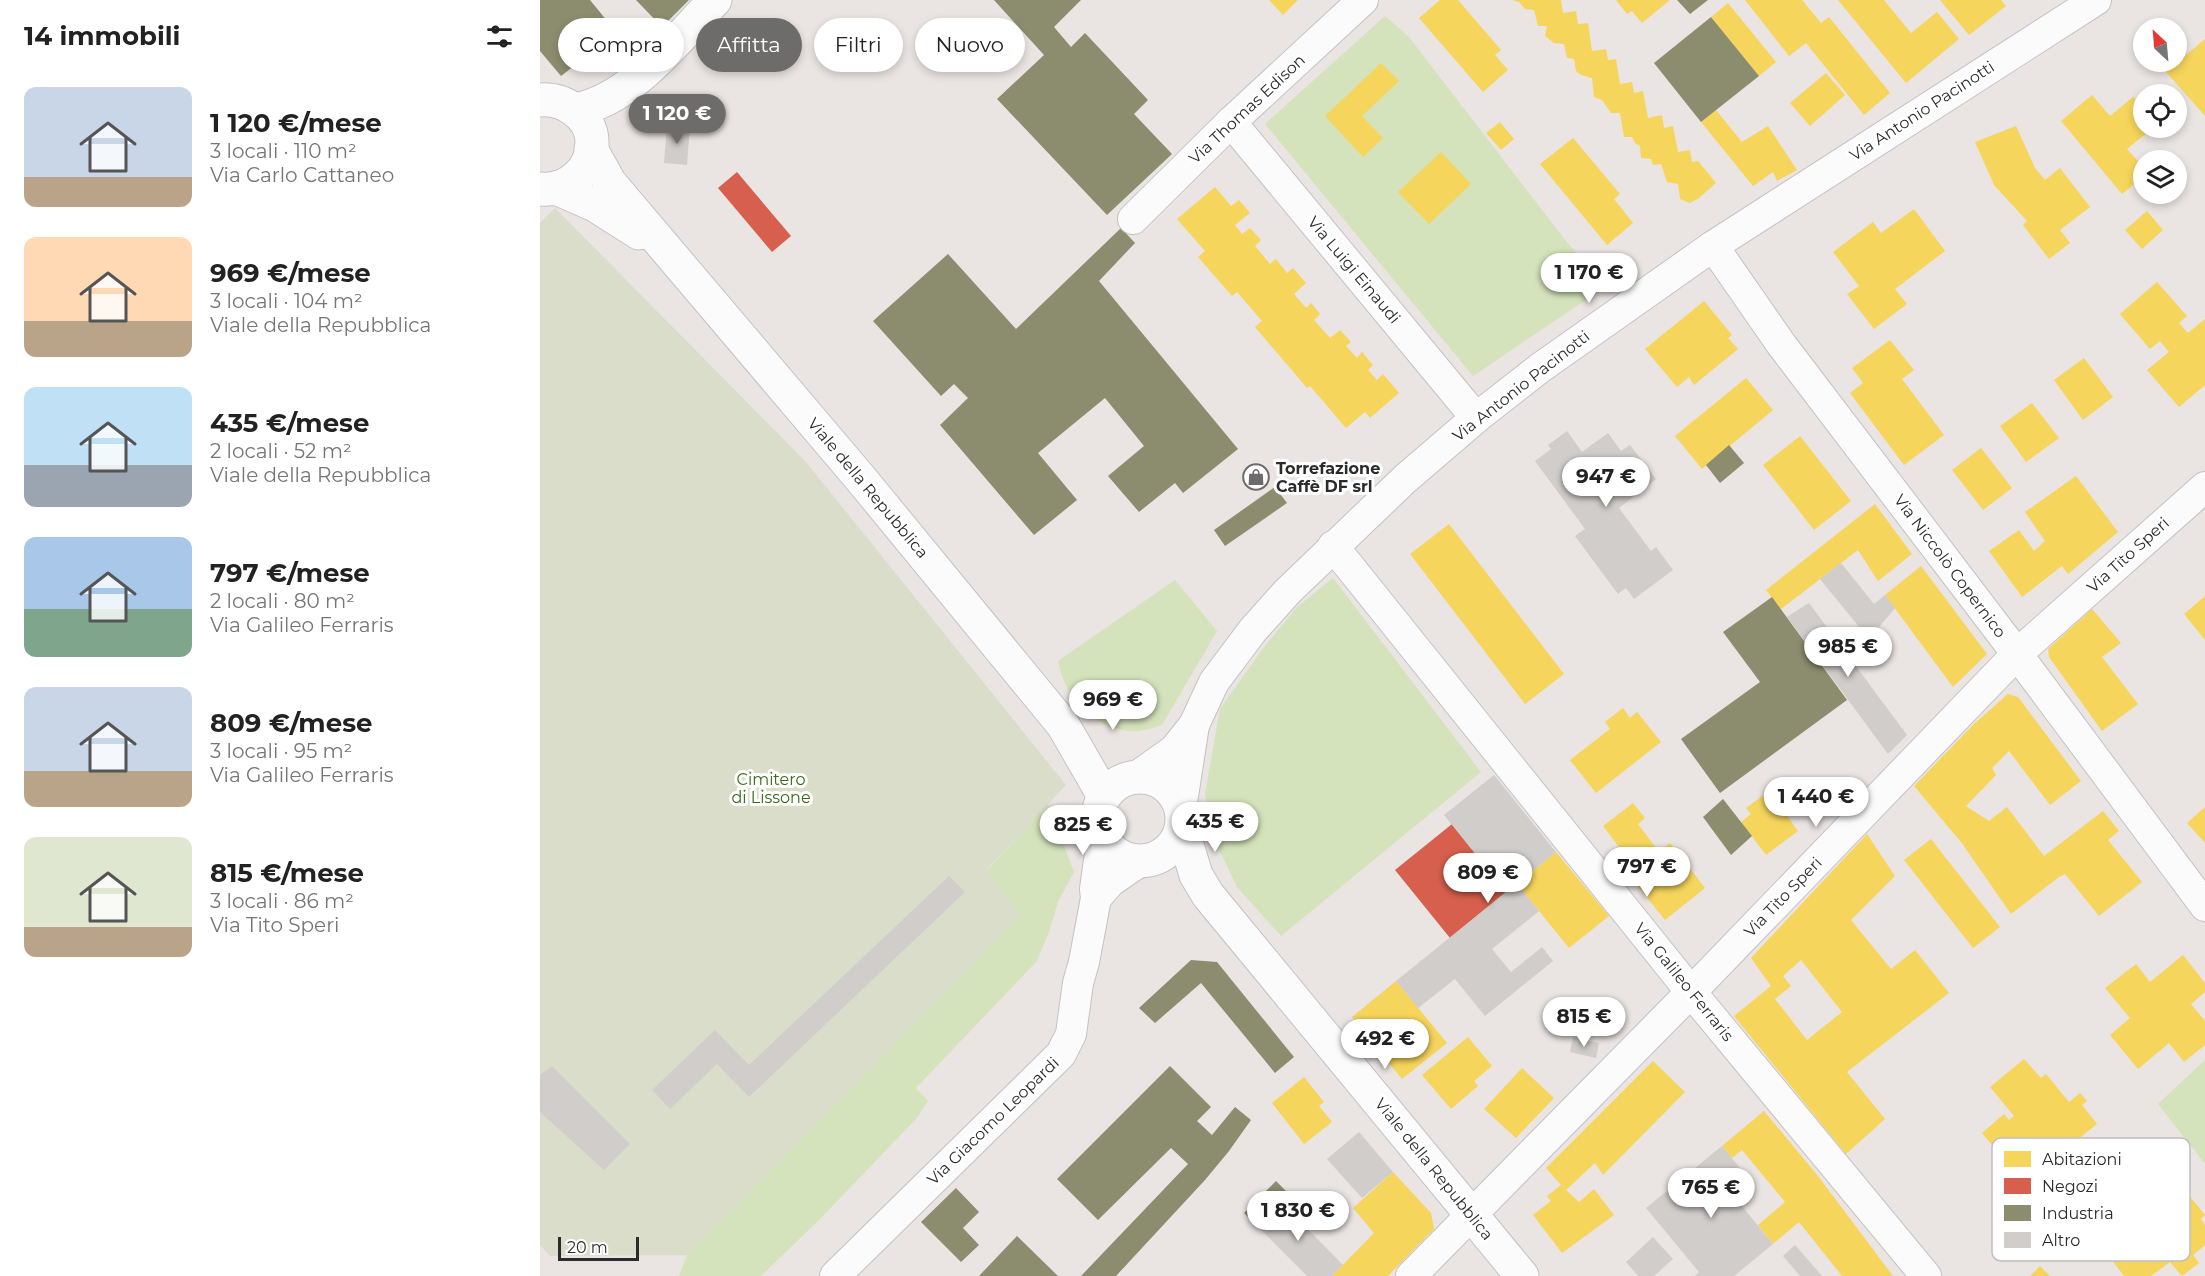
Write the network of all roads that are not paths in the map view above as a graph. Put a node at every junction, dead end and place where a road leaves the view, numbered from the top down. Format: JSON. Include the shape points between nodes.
{"nodes":[{"id":1,"x":715,"y":0,"type":"edge"},
{"id":2,"x":1363,"y":0,"type":"edge"},
{"id":3,"x":2096,"y":0,"type":"edge"},
{"id":4,"x":684,"y":32,"type":"edge"},
{"id":5,"x":644,"y":72,"type":"edge"},
{"id":6,"x":646,"y":72,"type":"edge"},
{"id":7,"x":553,"y":100,"type":"edge"},
{"id":8,"x":1231,"y":122,"type":"junction"},
{"id":9,"x":592,"y":145,"type":"junction"},
{"id":10,"x":546,"y":190,"type":"edge"},
{"id":11,"x":1133,"y":219,"type":"dead end"},
{"id":12,"x":1713,"y":246,"type":"junction"},
{"id":13,"x":669,"y":254,"type":"junction"},
{"id":14,"x":1476,"y":418,"type":"junction"},
{"id":15,"x":2205,"y":487,"type":"edge"},
{"id":16,"x":1333,"y":546,"type":"junction"},
{"id":17,"x":2017,"y":654,"type":"junction"},
{"id":18,"x":1194,"y":725,"type":"junction"},
{"id":19,"x":1064,"y":726,"type":"junction"},
{"id":20,"x":1136,"y":777,"type":"junction"},
{"id":21,"x":1104,"y":796,"type":"junction"},
{"id":22,"x":1181,"y":819,"type":"junction"},
{"id":23,"x":1102,"y":839,"type":"junction"},
{"id":24,"x":1141,"y":862,"type":"junction"},
{"id":25,"x":2200,"y":888,"type":"edge"},
{"id":26,"x":1208,"y":895,"type":"junction"},
{"id":27,"x":1096,"y":898,"type":"junction"},
{"id":28,"x":1691,"y":992,"type":"junction"},
{"id":29,"x":1470,"y":1214,"type":"junction"},
{"id":30,"x":835,"y":1276,"type":"edge"},
{"id":31,"x":1411,"y":1276,"type":"edge"},
{"id":32,"x":1522,"y":1276,"type":"edge"},
{"id":33,"x":1926,"y":1276,"type":"edge"}],
"edges":[{"from":1,"to":4,"type":"street"},
{"from":2,"to":8,"type":"street","name":"Via Thomas Edison"},
{"from":3,"to":12,"type":"street","name":"Via Antonio Pacinotti"},
{"from":5,"to":7,"type":"street","via":[[601,103]]},
{"from":6,"to":9,"type":"street","via":[[625,106]]},
{"from":7,"to":9,"type":"street","name":"Viale della Repubblica","via":[[585,122]]},
{"from":8,"to":11,"type":"street","name":"Via Thomas Edison"},
{"from":8,"to":14,"type":"street","name":"Via Luigi Einaudi"},
{"from":9,"to":10,"type":"street","name":"Viale della Repubblica","via":[[586,166],[576,179]]},
{"from":9,"to":13,"type":"street","name":"Viale della Repubblica","via":[[610,183]]},
{"from":10,"to":13,"type":"street","name":"Viale della Repubblica","via":[[601,209]]},
{"from":12,"to":14,"type":"street","name":"Via Antonio Pacinotti"},
{"from":12,"to":17,"type":"street","name":"Via Niccolò Copernico","via":[[1781,344]]},
{"from":13,"to":19,"type":"street","name":"Viale della Repubblica"},
{"from":14,"to":16,"type":"street","name":"Via Antonio Pacinotti"},
{"from":15,"to":17,"type":"street","name":"Via Tito Speri"},
{"from":16,"to":18,"type":"street","name":"Via Antonio Pacinotti","via":[[1253,630],[1214,682]]},
{"from":16,"to":28,"type":"street","name":"Via Galileo Ferraris"},
{"from":17,"to":25,"type":"street","name":"Via Niccolò Copernico"},
{"from":17,"to":28,"type":"street","name":"Via Tito Speri"},
{"from":18,"to":20,"type":"street","name":"Via Antonio Pacinotti","via":[[1174,750]]},
{"from":18,"to":22,"type":"street","name":"Via Antonio Pacinotti"},
{"from":19,"to":20,"type":"street","name":"Viale della Repubblica"},
{"from":19,"to":21,"type":"street","name":"Viale della Repubblica"},
{"from":20,"to":21,"type":"street","via":[[1118,782]]},
{"from":20,"to":22,"type":"street","name":"Viale della Repubblica","via":[[1161,782],[1176,796]]},
{"from":21,"to":23,"type":"street","via":[[1097,825]]},
{"from":22,"to":24,"type":"street","via":[[1176,842],[1166,853]]},
{"from":22,"to":26,"type":"street","name":"Viale della Repubblica","via":[[1196,875]]},
{"from":23,"to":24,"type":"street","name":"Viale della Repubblica","via":[[1112,852]]},
{"from":23,"to":27,"type":"street","name":"Via Giacomo Leopardi"},
{"from":24,"to":26,"type":"street","name":"Viale della Repubblica"},
{"from":24,"to":27,"type":"street","via":[[1110,882]]},
{"from":26,"to":29,"type":"street","name":"Viale della Repubblica"},
{"from":27,"to":30,"type":"street","name":"Via Giacomo Leopardi","via":[[1071,1034],[1061,1054]]},
{"from":28,"to":29,"type":"street","name":"Via Tito Speri"},
{"from":28,"to":33,"type":"street","name":"Via Galileo Ferraris"},
{"from":29,"to":31,"type":"street","name":"Via Tito Speri"},
{"from":29,"to":32,"type":"street","name":"Viale della Repubblica"}]}
